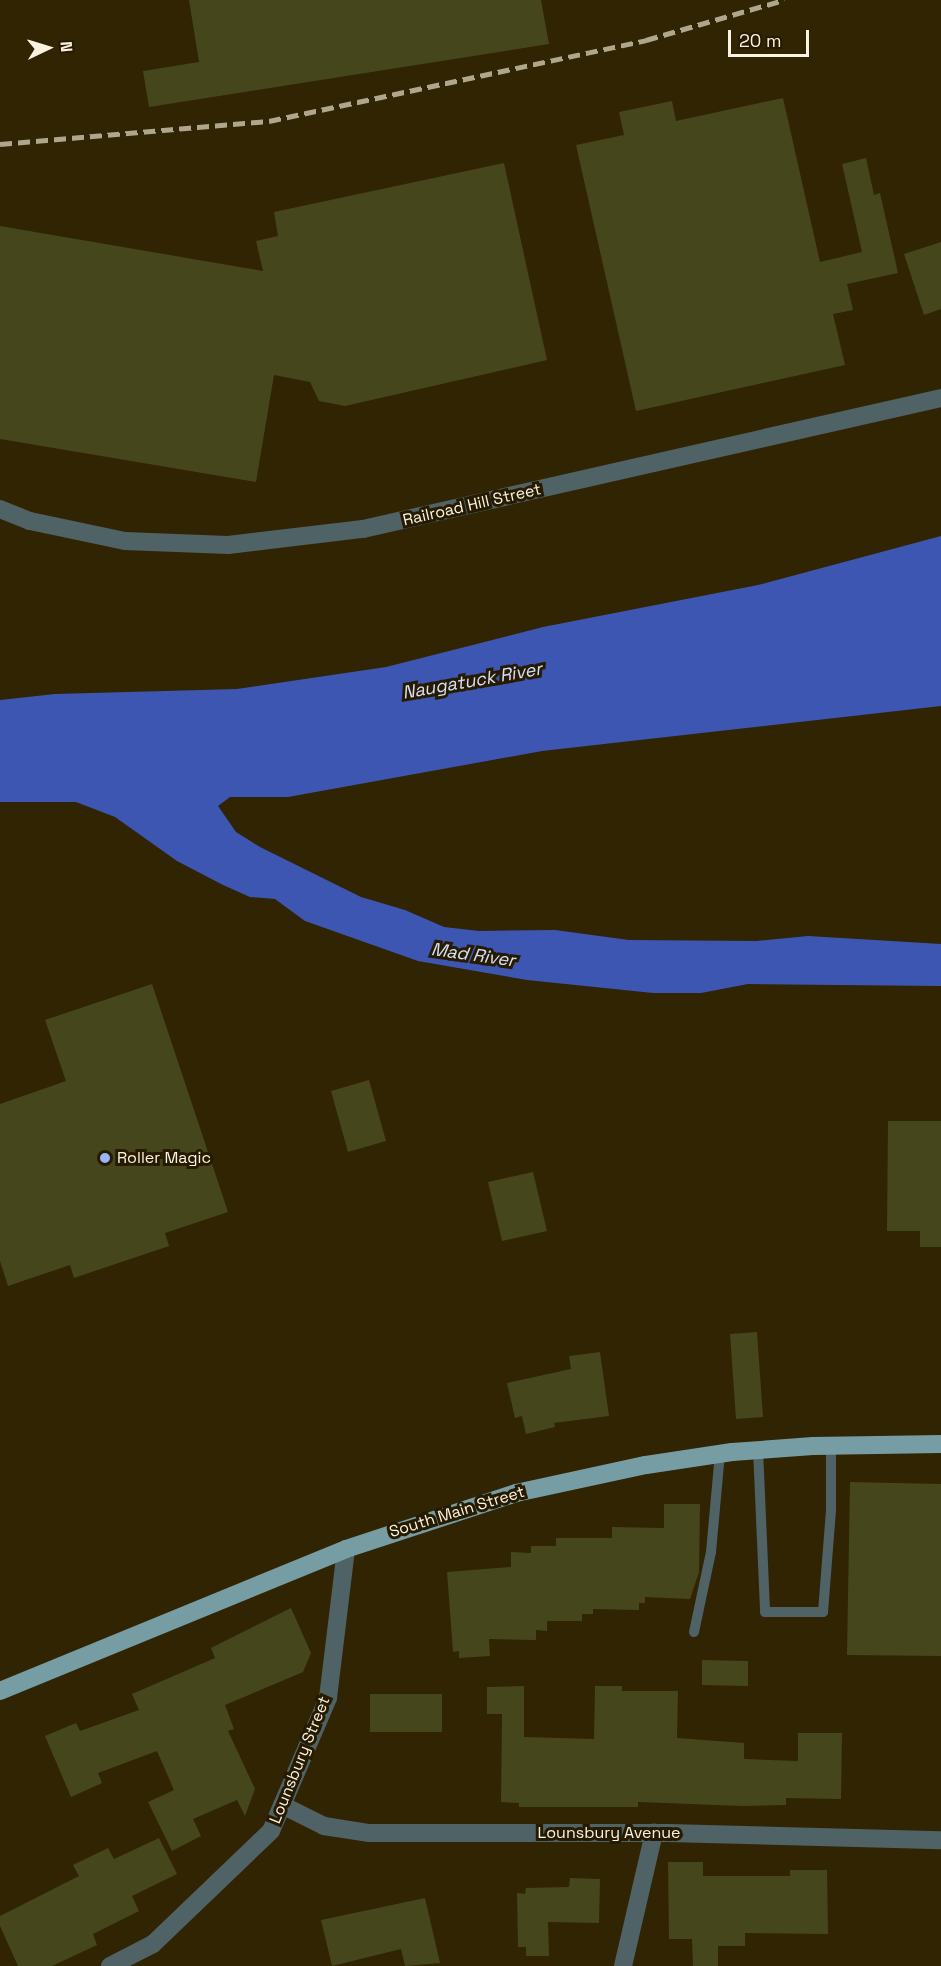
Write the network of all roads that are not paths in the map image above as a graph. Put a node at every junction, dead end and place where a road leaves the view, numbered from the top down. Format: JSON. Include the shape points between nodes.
{"nodes":[{"id":1,"x":941,"y":398,"type":"edge"},
{"id":2,"x":0,"y":509,"type":"edge"},
{"id":3,"x":941,"y":1444,"type":"edge"},
{"id":4,"x":831,"y":1445,"type":"junction"},
{"id":5,"x":758,"y":1449,"type":"junction"},
{"id":6,"x":720,"y":1453,"type":"junction"},
{"id":7,"x":346,"y":1549,"type":"junction"},
{"id":8,"x":694,"y":1632,"type":"dead end"},
{"id":9,"x":0,"y":1691,"type":"edge"},
{"id":10,"x":282,"y":1804,"type":"junction"},
{"id":11,"x":654,"y":1833,"type":"junction"},
{"id":12,"x":941,"y":1840,"type":"edge"},
{"id":13,"x":110,"y":1966,"type":"edge"},
{"id":14,"x":623,"y":1966,"type":"edge"}],
"edges":[{"from":1,"to":2,"type":"street","name":"Railroad Hill Street","via":[[352,530],[228,545],[125,541],[30,521]]},
{"from":3,"to":4,"type":"main road","name":"South Main Street"},
{"from":4,"to":5,"type":"main road","name":"South Main Street"},
{"from":4,"to":5,"type":"lane","via":[[831,1510],[823,1612],[765,1612]]},
{"from":5,"to":6,"type":"main road","name":"South Main Street"},
{"from":6,"to":7,"type":"main road","name":"South Main Street","via":[[516,1493]]},
{"from":6,"to":8,"type":"lane","via":[[711,1552]]},
{"from":7,"to":9,"type":"main road","name":"South Main Street"},
{"from":7,"to":10,"type":"street","name":"Lounsbury Street","via":[[328,1698]]},
{"from":10,"to":11,"type":"street","name":"Lounsbury Avenue","via":[[311,1821],[352,1832]]},
{"from":10,"to":13,"type":"street","name":"Lounsbury Street","via":[[271,1832],[153,1944]]},
{"from":11,"to":12,"type":"street","name":"Lounsbury Avenue"},
{"from":11,"to":14,"type":"street"}]}
